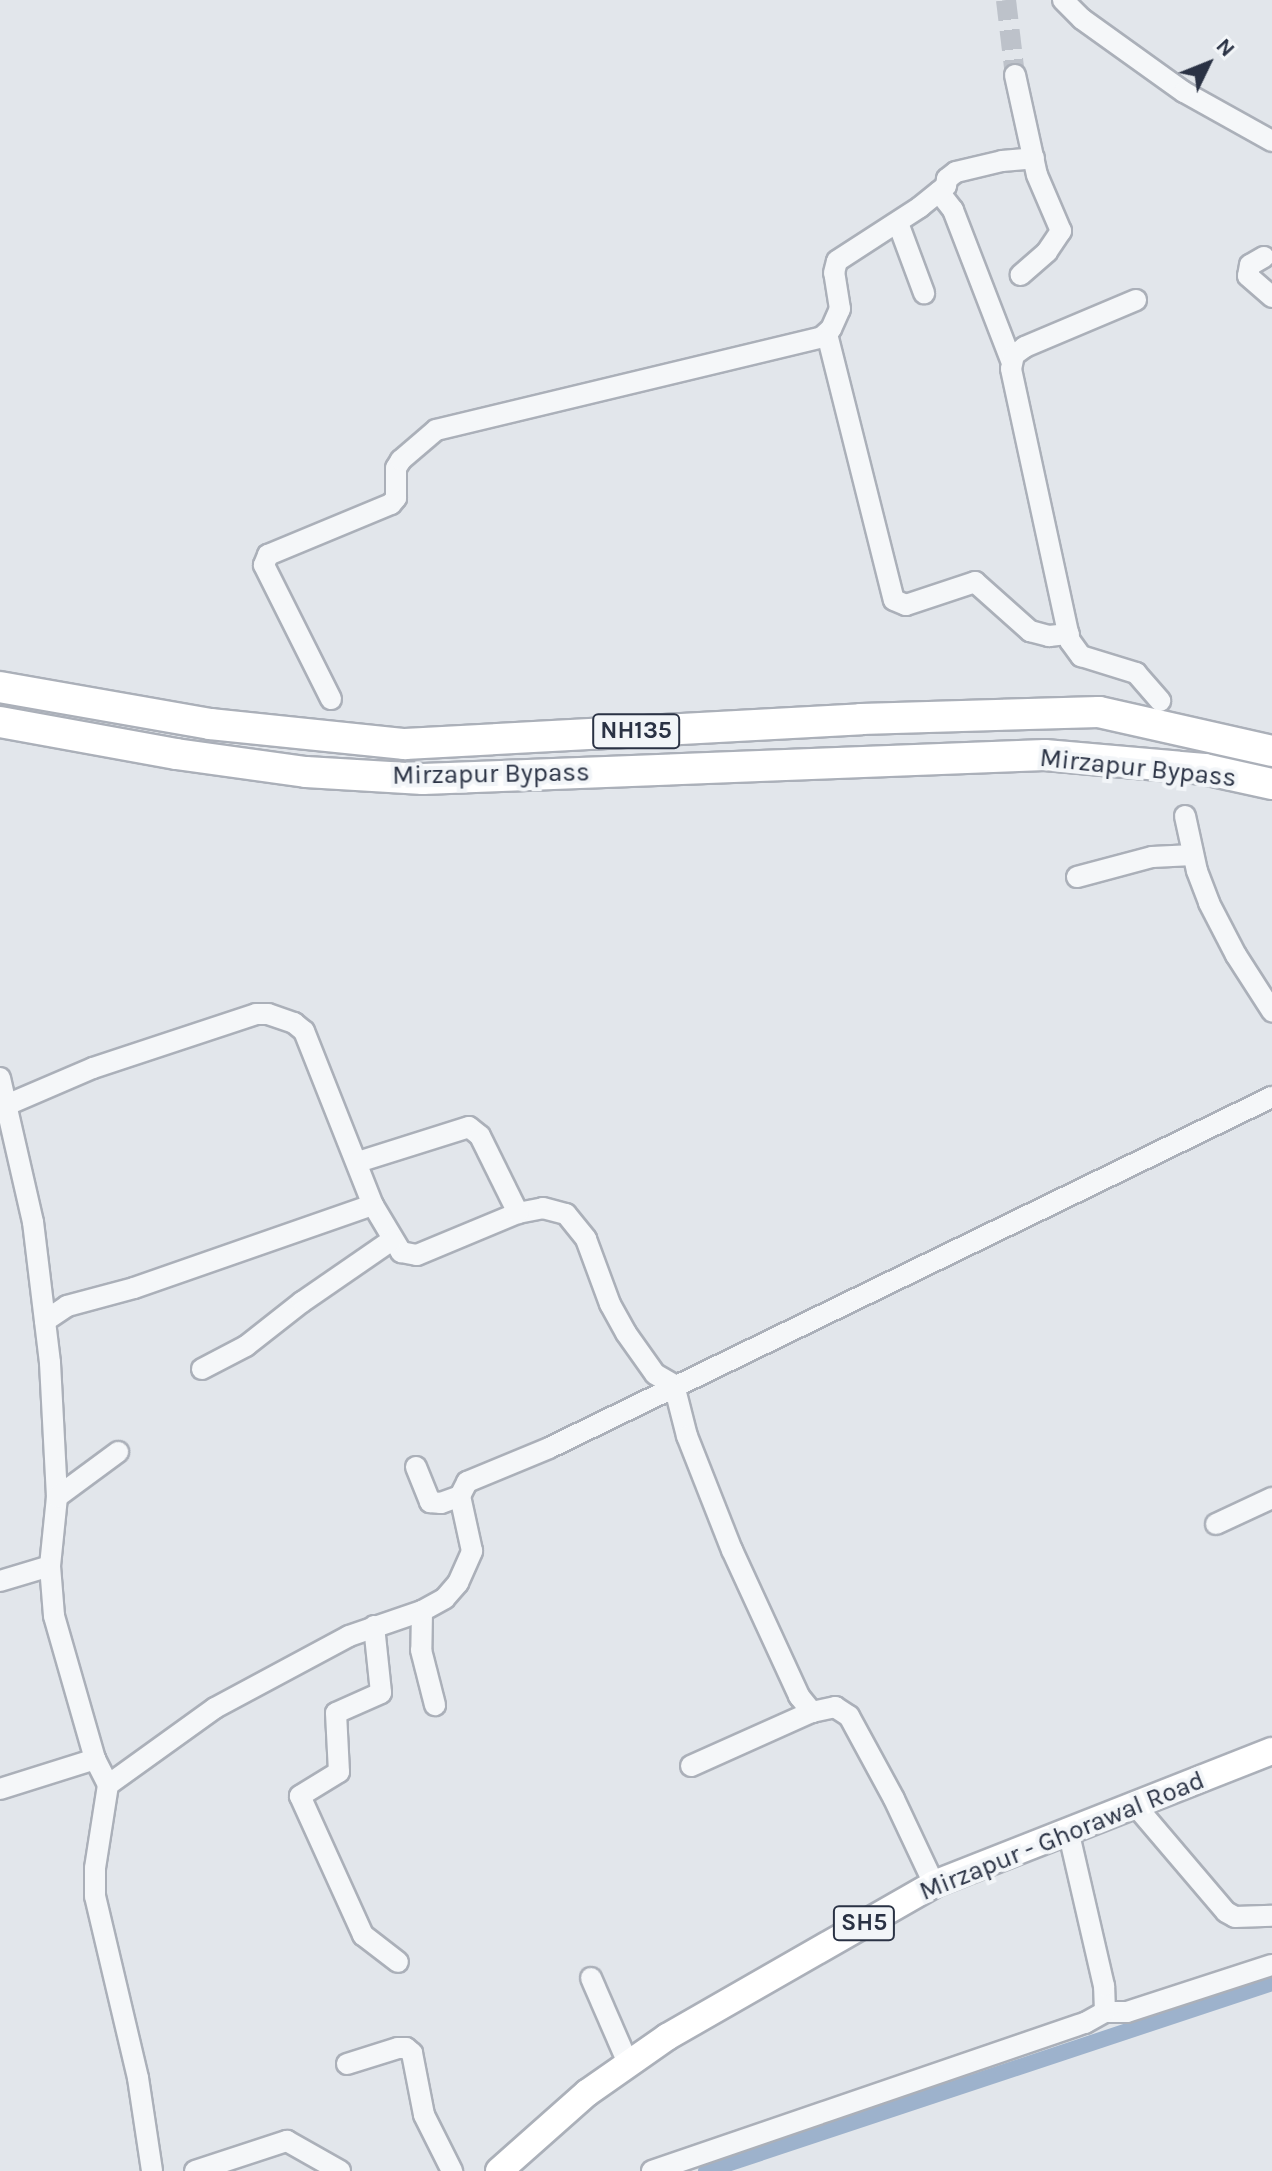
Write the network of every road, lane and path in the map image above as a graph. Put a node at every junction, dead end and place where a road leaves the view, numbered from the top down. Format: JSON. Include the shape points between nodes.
{"nodes":[{"id":1,"x":1063,"y":0,"type":"edge"},
{"id":2,"x":1015,"y":75,"type":"tunnel mouth"},
{"id":3,"x":1272,"y":141,"type":"edge"},
{"id":4,"x":1034,"y":158,"type":"junction"},
{"id":5,"x":939,"y":192,"type":"junction"},
{"id":6,"x":898,"y":223,"type":"junction"},
{"id":7,"x":1264,"y":257,"type":"dead end"},
{"id":8,"x":1021,"y":275,"type":"dead end"},
{"id":9,"x":924,"y":293,"type":"dead end"},
{"id":10,"x":1272,"y":297,"type":"edge"},
{"id":11,"x":1136,"y":300,"type":"dead end"},
{"id":12,"x":827,"y":334,"type":"junction"},
{"id":13,"x":1011,"y":360,"type":"junction"},
{"id":14,"x":1069,"y":634,"type":"junction"},
{"id":15,"x":0,"y":687,"type":"edge"},
{"id":16,"x":331,"y":699,"type":"dead end"},
{"id":17,"x":1160,"y":701,"type":"dead end"},
{"id":18,"x":0,"y":722,"type":"edge"},
{"id":19,"x":1272,"y":751,"type":"edge"},
{"id":20,"x":1272,"y":784,"type":"edge"},
{"id":21,"x":1185,"y":816,"type":"dead end"},
{"id":22,"x":1193,"y":855,"type":"junction"},
{"id":23,"x":1077,"y":877,"type":"dead end"},
{"id":24,"x":1272,"y":1011,"type":"edge"},
{"id":25,"x":0,"y":1078,"type":"edge"},
{"id":26,"x":1272,"y":1097,"type":"edge"},
{"id":27,"x":9,"y":1104,"type":"junction"},
{"id":28,"x":358,"y":1162,"type":"junction"},
{"id":29,"x":373,"y":1205,"type":"junction"},
{"id":30,"x":518,"y":1213,"type":"junction"},
{"id":31,"x":392,"y":1240,"type":"junction"},
{"id":32,"x":45,"y":1321,"type":"junction"},
{"id":33,"x":202,"y":1369,"type":"dead end"},
{"id":34,"x":674,"y":1385,"type":"junction"},
{"id":35,"x":118,"y":1452,"type":"dead end"},
{"id":36,"x":416,"y":1467,"type":"dead end"},
{"id":37,"x":460,"y":1496,"type":"junction"},
{"id":38,"x":57,"y":1497,"type":"junction"},
{"id":39,"x":1272,"y":1498,"type":"edge"},
{"id":40,"x":1216,"y":1524,"type":"dead end"},
{"id":41,"x":50,"y":1566,"type":"junction"},
{"id":42,"x":0,"y":1581,"type":"edge"},
{"id":43,"x":422,"y":1611,"type":"junction"},
{"id":44,"x":374,"y":1626,"type":"junction"},
{"id":45,"x":435,"y":1705,"type":"dead end"},
{"id":46,"x":812,"y":1712,"type":"junction"},
{"id":47,"x":1272,"y":1751,"type":"edge"},
{"id":48,"x":95,"y":1759,"type":"junction"},
{"id":49,"x":691,"y":1766,"type":"dead end"},
{"id":50,"x":108,"y":1785,"type":"junction"},
{"id":51,"x":0,"y":1789,"type":"edge"},
{"id":52,"x":1135,"y":1805,"type":"junction"},
{"id":53,"x":1068,"y":1830,"type":"junction"},
{"id":54,"x":934,"y":1884,"type":"junction"},
{"id":55,"x":1272,"y":1916,"type":"edge"},
{"id":56,"x":398,"y":1962,"type":"dead end"},
{"id":57,"x":1272,"y":1965,"type":"edge"},
{"id":58,"x":591,"y":1978,"type":"dead end"},
{"id":59,"x":1105,"y":2012,"type":"junction"},
{"id":60,"x":628,"y":2063,"type":"junction"},
{"id":61,"x":347,"y":2064,"type":"dead end"},
{"id":62,"x":152,"y":2171,"type":"edge"},
{"id":63,"x":195,"y":2171,"type":"edge"},
{"id":64,"x":340,"y":2171,"type":"edge"},
{"id":65,"x":452,"y":2171,"type":"edge"},
{"id":66,"x":499,"y":2171,"type":"edge"},
{"id":67,"x":652,"y":2171,"type":"edge"}],
"edges":[{"from":1,"to":3,"type":"street","via":[[1184,92]]},
{"from":2,"to":4,"type":"street"},
{"from":4,"to":5,"type":"street","via":[[956,172]]},
{"from":4,"to":8,"type":"street","via":[[1061,231]]},
{"from":5,"to":6,"type":"street"},
{"from":5,"to":13,"type":"street","via":[[953,210]]},
{"from":6,"to":9,"type":"street"},
{"from":6,"to":12,"type":"street","via":[[837,261],[840,309]]},
{"from":7,"to":10,"type":"street","via":[[1250,265],[1248,276]]},
{"from":11,"to":13,"type":"street","via":[[1025,347]]},
{"from":12,"to":14,"type":"street","via":[[894,600],[906,605],[975,582],[1030,631]]},
{"from":12,"to":16,"type":"street","via":[[436,430],[396,468],[396,498],[391,504],[288,544],[265,560]]},
{"from":13,"to":14,"type":"street"},
{"from":14,"to":17,"type":"street","via":[[1081,656],[1127,667]]},
{"from":15,"to":19,"type":"highway","number":"NH135","via":[[210,724],[405,744],[1099,712]]},
{"from":18,"to":20,"type":"highway","name":"Mirzapur Bypass","number":"NH135","via":[[277,768],[423,779],[1045,755],[1204,769]]},
{"from":21,"to":22,"type":"street"},
{"from":22,"to":23,"type":"street","via":[[1152,857]]},
{"from":22,"to":24,"type":"street","via":[[1209,903]]},
{"from":25,"to":27,"type":"street"},
{"from":26,"to":34,"type":"street"},
{"from":27,"to":28,"type":"street","via":[[93,1068],[268,1014],[304,1031]]},
{"from":27,"to":32,"type":"street","via":[[33,1222]]},
{"from":28,"to":29,"type":"street"},
{"from":28,"to":30,"type":"street","via":[[469,1127],[480,1136]]},
{"from":29,"to":31,"type":"street"},
{"from":29,"to":32,"type":"street","via":[[67,1306]]},
{"from":30,"to":31,"type":"street","via":[[417,1255],[401,1252]]},
{"from":30,"to":34,"type":"street","via":[[555,1208],[566,1214],[586,1239],[626,1333],[655,1374]]},
{"from":31,"to":33,"type":"street","via":[[246,1346]]},
{"from":32,"to":38,"type":"street"},
{"from":34,"to":37,"type":"street","via":[[549,1448],[467,1482]]},
{"from":34,"to":46,"type":"street","via":[[687,1436],[732,1550],[799,1696]]},
{"from":35,"to":38,"type":"street"},
{"from":36,"to":37,"type":"street","via":[[432,1504]]},
{"from":37,"to":43,"type":"street","via":[[472,1551],[469,1561],[445,1598]]},
{"from":38,"to":41,"type":"street"},
{"from":39,"to":40,"type":"street"},
{"from":41,"to":42,"type":"street"},
{"from":41,"to":48,"type":"street","via":[[57,1634]]},
{"from":43,"to":44,"type":"street"},
{"from":43,"to":45,"type":"street","via":[[421,1650]]},
{"from":44,"to":50,"type":"street","via":[[215,1708]]},
{"from":44,"to":56,"type":"street","via":[[381,1693],[336,1713],[339,1772],[300,1796],[363,1935]]},
{"from":46,"to":49,"type":"street"},
{"from":46,"to":54,"type":"street","via":[[835,1707],[849,1716]]},
{"from":47,"to":52,"type":"main road","name":"Mirzapur - Ghorawal Road","number":"SH5"},
{"from":48,"to":50,"type":"street"},
{"from":48,"to":51,"type":"street"},
{"from":50,"to":62,"type":"street","via":[[95,1896],[138,2078]]},
{"from":52,"to":53,"type":"main road","name":"Mirzapur - Ghorawal Road","number":"SH5"},
{"from":52,"to":55,"type":"street","via":[[1226,1912],[1235,1917]]},
{"from":53,"to":54,"type":"main road","name":"Mirzapur - Ghorawal Road","number":"SH5"},
{"from":53,"to":59,"type":"street","via":[[1104,1986]]},
{"from":54,"to":60,"type":"main road","name":"Mirzapur - Ghorawal Road","number":"SH5","via":[[732,1997]]},
{"from":57,"to":59,"type":"street","via":[[1127,2012]]},
{"from":58,"to":60,"type":"street"},
{"from":59,"to":67,"type":"street"},
{"from":60,"to":66,"type":"main road","name":"Mirzapur - Ghorawal Road","number":"SH5"},
{"from":61,"to":65,"type":"street","via":[[398,2048],[412,2053],[424,2115]]},
{"from":63,"to":64,"type":"street","via":[[287,2141]]}]}
